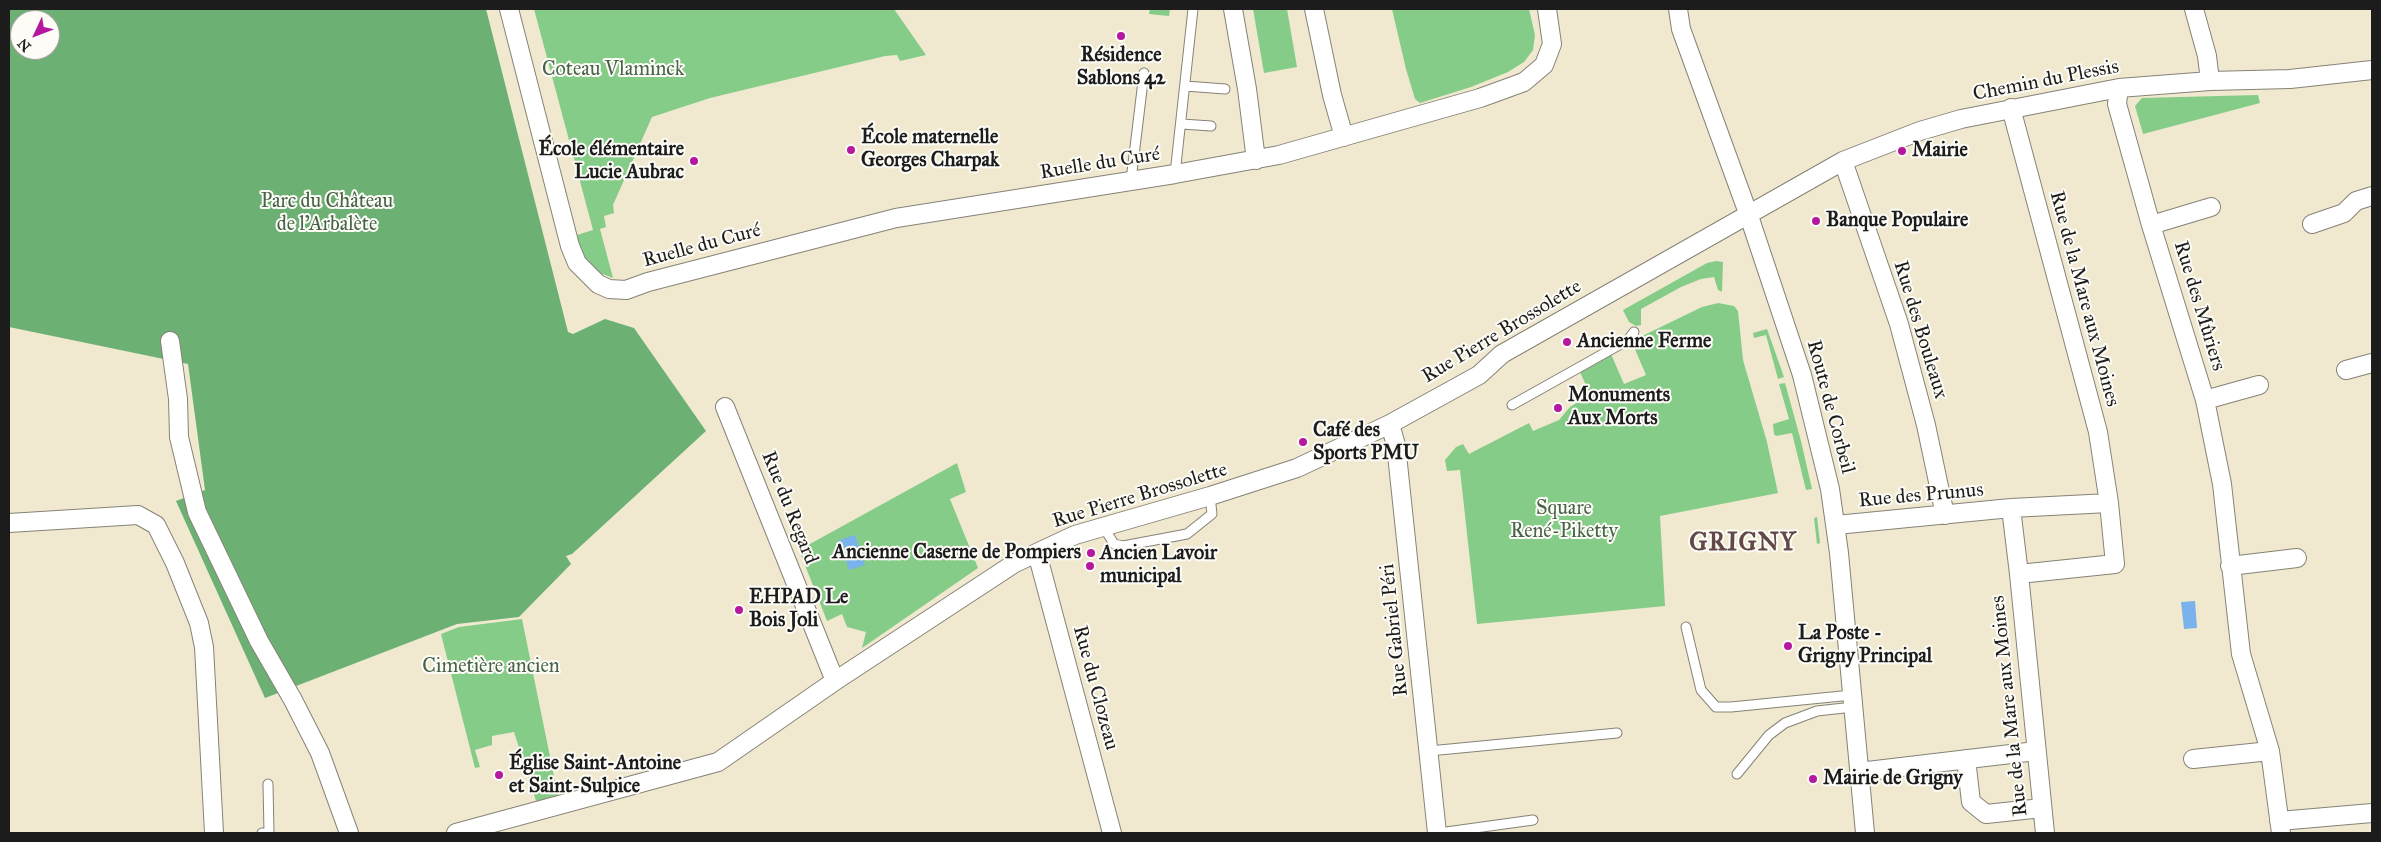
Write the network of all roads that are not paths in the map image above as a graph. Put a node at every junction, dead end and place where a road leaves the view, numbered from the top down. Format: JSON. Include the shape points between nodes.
{"nodes":[{"id":1,"x":509,"y":9,"type":"edge"},
{"id":2,"x":1193,"y":9,"type":"edge"},
{"id":3,"x":1233,"y":9,"type":"edge"},
{"id":4,"x":1314,"y":9,"type":"edge"},
{"id":5,"x":1547,"y":9,"type":"edge"},
{"id":6,"x":1678,"y":9,"type":"edge"},
{"id":7,"x":2194,"y":9,"type":"edge"},
{"id":8,"x":2372,"y":70,"type":"edge"},
{"id":9,"x":1144,"y":73,"type":"dead end"},
{"id":10,"x":2210,"y":82,"type":"junction"},
{"id":11,"x":1185,"y":86,"type":"junction"},
{"id":12,"x":2118,"y":88,"type":"junction"},
{"id":13,"x":1225,"y":89,"type":"dead end"},
{"id":14,"x":2011,"y":108,"type":"junction"},
{"id":15,"x":1182,"y":124,"type":"junction"},
{"id":16,"x":1211,"y":126,"type":"dead end"},
{"id":17,"x":1344,"y":138,"type":"junction"},
{"id":18,"x":1256,"y":160,"type":"junction"},
{"id":19,"x":1843,"y":161,"type":"junction"},
{"id":20,"x":1175,"y":174,"type":"junction"},
{"id":21,"x":1131,"y":180,"type":"junction"},
{"id":22,"x":2372,"y":196,"type":"edge"},
{"id":23,"x":2211,"y":207,"type":"dead end"},
{"id":24,"x":1748,"y":213,"type":"junction"},
{"id":25,"x":2312,"y":224,"type":"dead end"},
{"id":26,"x":2151,"y":225,"type":"junction"},
{"id":27,"x":1634,"y":332,"type":"dead end"},
{"id":28,"x":170,"y":340,"type":"dead end"},
{"id":29,"x":2372,"y":363,"type":"edge"},
{"id":30,"x":2346,"y":370,"type":"dead end"},
{"id":31,"x":2259,"y":385,"type":"dead end"},
{"id":32,"x":2205,"y":400,"type":"junction"},
{"id":33,"x":1512,"y":405,"type":"dead end"},
{"id":34,"x":726,"y":407,"type":"dead end"},
{"id":35,"x":1390,"y":424,"type":"junction"},
{"id":36,"x":1210,"y":496,"type":"junction"},
{"id":37,"x":2108,"y":503,"type":"junction"},
{"id":38,"x":2011,"y":508,"type":"junction"},
{"id":39,"x":1945,"y":515,"type":"junction"},
{"id":40,"x":9,"y":523,"type":"edge"},
{"id":41,"x":1836,"y":525,"type":"junction"},
{"id":42,"x":1102,"y":526,"type":"junction"},
{"id":43,"x":1037,"y":553,"type":"junction"},
{"id":44,"x":2297,"y":558,"type":"dead end"},
{"id":45,"x":2230,"y":566,"type":"junction"},
{"id":46,"x":2019,"y":574,"type":"junction"},
{"id":47,"x":1686,"y":627,"type":"dead end"},
{"id":48,"x":835,"y":681,"type":"junction"},
{"id":49,"x":1853,"y":701,"type":"junction"},
{"id":50,"x":1617,"y":733,"type":"dead end"},
{"id":51,"x":2036,"y":751,"type":"junction"},
{"id":52,"x":2270,"y":751,"type":"junction"},
{"id":53,"x":1429,"y":752,"type":"junction"},
{"id":54,"x":1966,"y":759,"type":"junction"},
{"id":55,"x":2192,"y":759,"type":"dead end"},
{"id":56,"x":1859,"y":772,"type":"junction"},
{"id":57,"x":1737,"y":774,"type":"dead end"},
{"id":58,"x":268,"y":784,"type":"dead end"},
{"id":59,"x":2042,"y":808,"type":"junction"},
{"id":60,"x":2372,"y":813,"type":"edge"},
{"id":61,"x":1534,"y":820,"type":"dead end"},
{"id":62,"x":2280,"y":827,"type":"edge"},
{"id":63,"x":214,"y":833,"type":"edge"},
{"id":64,"x":262,"y":833,"type":"edge"},
{"id":65,"x":348,"y":833,"type":"edge"},
{"id":66,"x":456,"y":833,"type":"edge"},
{"id":67,"x":1112,"y":833,"type":"edge"},
{"id":68,"x":1438,"y":833,"type":"edge"},
{"id":69,"x":1865,"y":833,"type":"edge"},
{"id":70,"x":2045,"y":833,"type":"edge"}],
"edges":[{"from":1,"to":21,"type":"street","name":"Ruelle du Curé","via":[[570,246],[577,263],[598,284],[609,289],[626,290],[896,218]]},
{"from":2,"to":11,"type":"lane"},
{"from":3,"to":18,"type":"street"},
{"from":4,"to":17,"type":"street"},
{"from":5,"to":17,"type":"street","name":"Ruelle du Curé","via":[[1552,44],[1544,65],[1524,82]]},
{"from":6,"to":24,"type":"street","name":"Route de Corbeil","via":[[1681,29]]},
{"from":7,"to":10,"type":"street","via":[[2207,56]]},
{"from":8,"to":10,"type":"street","name":"Chemin du Plessis","via":[[2290,79]]},
{"from":9,"to":21,"type":"lane"},
{"from":10,"to":12,"type":"street","name":"Chemin du Plessis"},
{"from":11,"to":13,"type":"lane"},
{"from":11,"to":15,"type":"lane"},
{"from":12,"to":14,"type":"street","name":"Chemin du Plessis"},
{"from":12,"to":26,"type":"street","name":"Rue des Mûriers","via":[[2117,104]]},
{"from":14,"to":19,"type":"street","name":"Chemin du Plessis","via":[[1920,130]]},
{"from":14,"to":37,"type":"street","name":"Rue de la Mare aux Moines","via":[[2098,432]]},
{"from":15,"to":16,"type":"lane"},
{"from":15,"to":20,"type":"lane"},
{"from":17,"to":18,"type":"street","name":"Ruelle du Curé"},
{"from":18,"to":20,"type":"street","name":"Ruelle du Curé"},
{"from":19,"to":24,"type":"street","name":"Chemin du Plessis"},
{"from":19,"to":39,"type":"street","name":"Rue des Bouleaux","via":[[1899,324],[1926,425]]},
{"from":20,"to":21,"type":"street","name":"Ruelle du Curé"},
{"from":22,"to":25,"type":"street","via":[[2356,201],[2344,214]]},
{"from":23,"to":26,"type":"street","name":"Rue des Mûriers"},
{"from":24,"to":35,"type":"street","name":"Rue Pierre Brossolette","via":[[1502,354],[1479,375]]},
{"from":24,"to":41,"type":"street","name":"Route de Corbeil","via":[[1802,375]]},
{"from":26,"to":32,"type":"street","name":"Rue des Mûriers"},
{"from":27,"to":33,"type":"lane","via":[[1628,340]]},
{"from":28,"to":65,"type":"street","via":[[178,399],[179,437],[197,512],[259,641],[320,753]]},
{"from":29,"to":30,"type":"street"},
{"from":31,"to":32,"type":"street","name":"Rue des Mûriers"},
{"from":32,"to":45,"type":"street","name":"Rue des Mûriers","via":[[2222,484]]},
{"from":34,"to":48,"type":"street","name":"Rue du Regard"},
{"from":35,"to":36,"type":"street","name":"Rue Pierre Brossolette","via":[[1297,468]]},
{"from":35,"to":53,"type":"street","name":"Rue Gabriel Péri","via":[[1396,445]]},
{"from":36,"to":42,"type":"street","name":"Rue Pierre Brossolette"},
{"from":36,"to":42,"type":"lane","via":[[1212,514],[1186,534],[1123,546],[1114,544]]},
{"from":37,"to":38,"type":"street","name":"Rue des Prunus"},
{"from":37,"to":46,"type":"street","name":"Rue de la Mare aux Moines","via":[[2114,564]]},
{"from":38,"to":39,"type":"street","name":"Rue des Prunus"},
{"from":38,"to":46,"type":"street","name":"Rue de la Mare aux Moines"},
{"from":39,"to":41,"type":"street","name":"Rue des Prunus"},
{"from":40,"to":63,"type":"street","via":[[138,515],[156,524],[199,623],[204,647]]},
{"from":41,"to":49,"type":"street","name":"Route de Corbeil"},
{"from":42,"to":43,"type":"street","name":"Rue Pierre Brossolette"},
{"from":43,"to":48,"type":"street","name":"Rue Pierre Brossolette","via":[[1015,563]]},
{"from":43,"to":67,"type":"street","name":"Rue du Clozeau"},
{"from":44,"to":45,"type":"street"},
{"from":45,"to":52,"type":"street","name":"Rue des Mûriers","via":[[2241,654]]},
{"from":46,"to":51,"type":"street","name":"Rue de la Mare aux Moines"},
{"from":47,"to":49,"type":"lane","via":[[1701,690],[1716,706]]},
{"from":48,"to":66,"type":"street","name":"Rue Pierre Brossolette","via":[[718,762]]},
{"from":49,"to":56,"type":"street","name":"Route de Corbeil"},
{"from":49,"to":57,"type":"lane","via":[[1785,723],[1769,735]]},
{"from":50,"to":53,"type":"lane"},
{"from":51,"to":54,"type":"street"},
{"from":51,"to":59,"type":"street","name":"Rue de la Mare aux Moines"},
{"from":52,"to":55,"type":"street"},
{"from":52,"to":62,"type":"street","name":"Rue des Mûriers"},
{"from":53,"to":68,"type":"street","name":"Rue Gabriel Péri"},
{"from":54,"to":56,"type":"street"},
{"from":54,"to":59,"type":"street","via":[[1971,802],[1986,814]]},
{"from":56,"to":69,"type":"street","name":"Route de Corbeil"},
{"from":58,"to":64,"type":"lane","via":[[269,833]]},
{"from":59,"to":70,"type":"street","name":"Rue de la Mare aux Moines"},
{"from":60,"to":62,"type":"street"},
{"from":61,"to":68,"type":"lane"}]}
